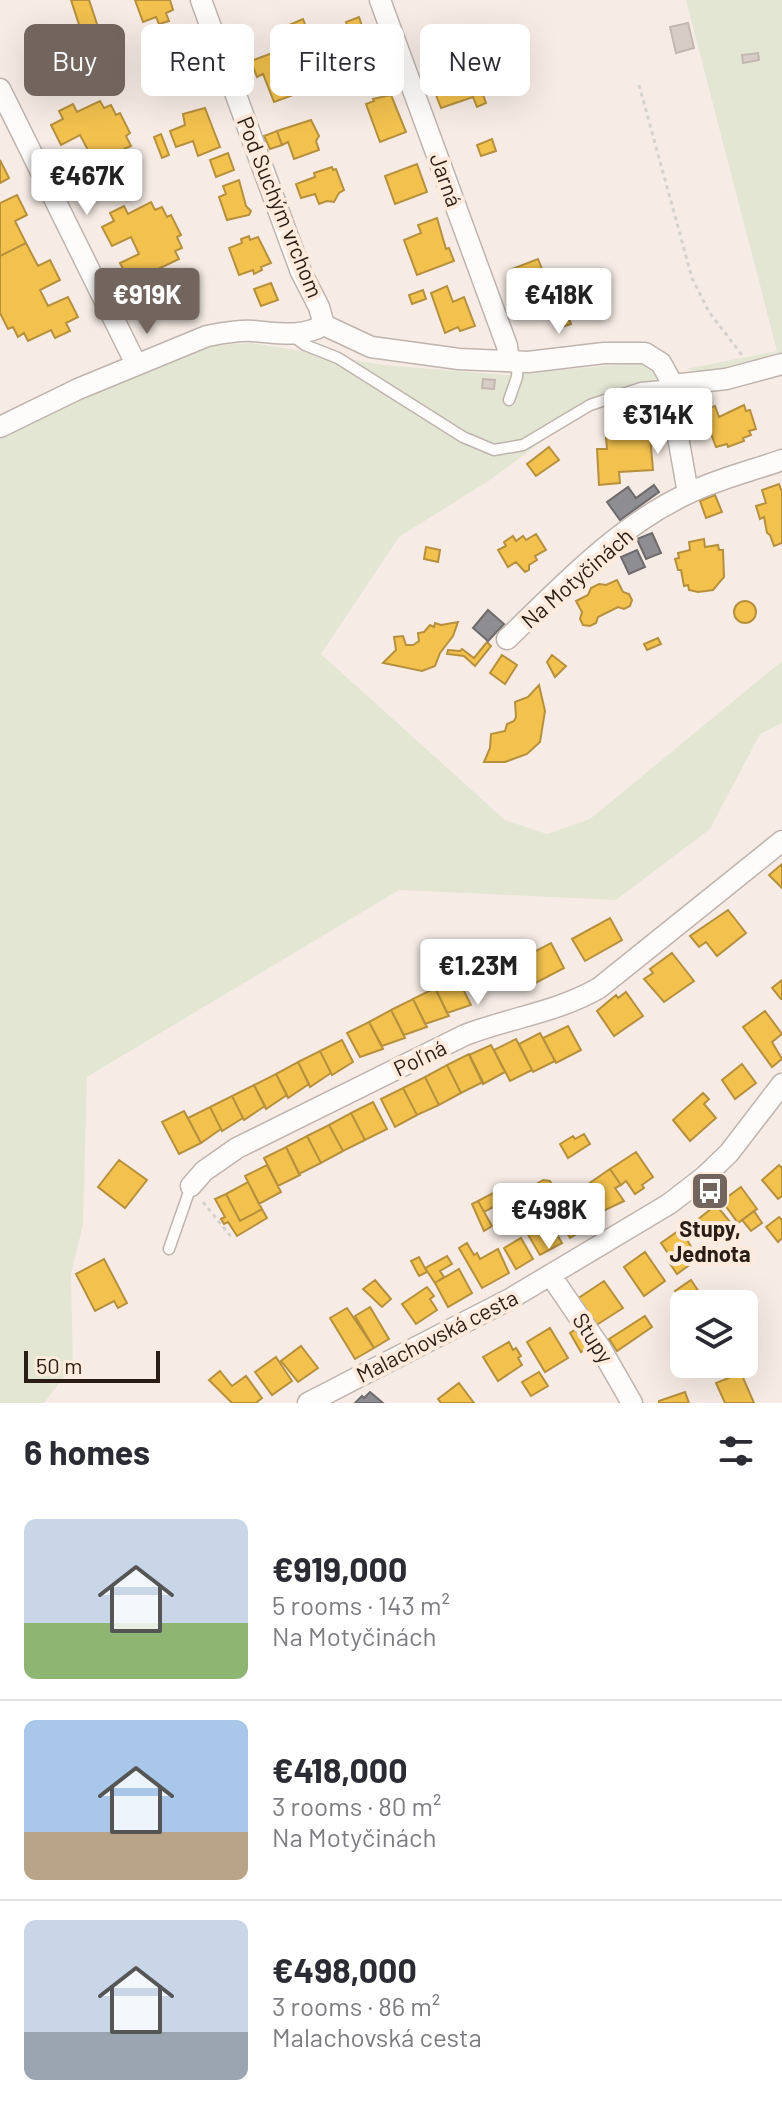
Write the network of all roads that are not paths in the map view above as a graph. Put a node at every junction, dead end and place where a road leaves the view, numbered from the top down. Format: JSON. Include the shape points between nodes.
{"nodes":[{"id":1,"x":201,"y":0,"type":"edge"},
{"id":2,"x":380,"y":0,"type":"edge"},
{"id":3,"x":0,"y":89,"type":"edge"},
{"id":4,"x":324,"y":325,"type":"junction"},
{"id":5,"x":291,"y":335,"type":"junction"},
{"id":6,"x":514,"y":361,"type":"junction"},
{"id":7,"x":136,"y":364,"type":"junction"},
{"id":8,"x":782,"y":364,"type":"edge"},
{"id":9,"x":673,"y":385,"type":"junction"},
{"id":10,"x":509,"y":400,"type":"dead end"},
{"id":11,"x":0,"y":427,"type":"edge"},
{"id":12,"x":782,"y":460,"type":"edge"},
{"id":13,"x":688,"y":493,"type":"junction"},
{"id":14,"x":507,"y":639,"type":"dead end"},
{"id":15,"x":782,"y":841,"type":"edge"},
{"id":16,"x":782,"y":1084,"type":"edge"},
{"id":17,"x":191,"y":1186,"type":"joint"},
{"id":18,"x":169,"y":1249,"type":"dead end"},
{"id":19,"x":551,"y":1276,"type":"junction"},
{"id":20,"x":308,"y":1403,"type":"edge"},
{"id":21,"x":632,"y":1403,"type":"edge"}],
"edges":[{"from":1,"to":4,"type":"street","name":"Pod Suchým vrchom"},
{"from":2,"to":6,"type":"street","name":"Jarná"},
{"from":3,"to":7,"type":"street"},
{"from":4,"to":5,"type":"street"},
{"from":4,"to":6,"type":"street","via":[[392,352]]},
{"from":5,"to":7,"type":"street","via":[[228,331]]},
{"from":5,"to":9,"type":"lane","via":[[494,450],[523,445],[590,405],[641,388]]},
{"from":6,"to":9,"type":"street","via":[[645,353],[661,363]]},
{"from":6,"to":10,"type":"lane","via":[[517,377]]},
{"from":7,"to":11,"type":"street"},
{"from":8,"to":9,"type":"street","via":[[726,379]]},
{"from":9,"to":13,"type":"street"},
{"from":12,"to":13,"type":"street","name":"Na Motyčinách"},
{"from":13,"to":14,"type":"street","name":"Na Motyčinách","via":[[588,562]]},
{"from":15,"to":17,"type":"street","name":"Poľná","via":[[599,988],[551,1011],[465,1035],[237,1148]]},
{"from":16,"to":19,"type":"street","name":"Malachovská cesta","via":[[704,1177]]},
{"from":17,"to":18,"type":"lane","name":"Poľná"},
{"from":19,"to":20,"type":"street","name":"Malachovská cesta"},
{"from":19,"to":21,"type":"street","name":"Stupy"}]}
